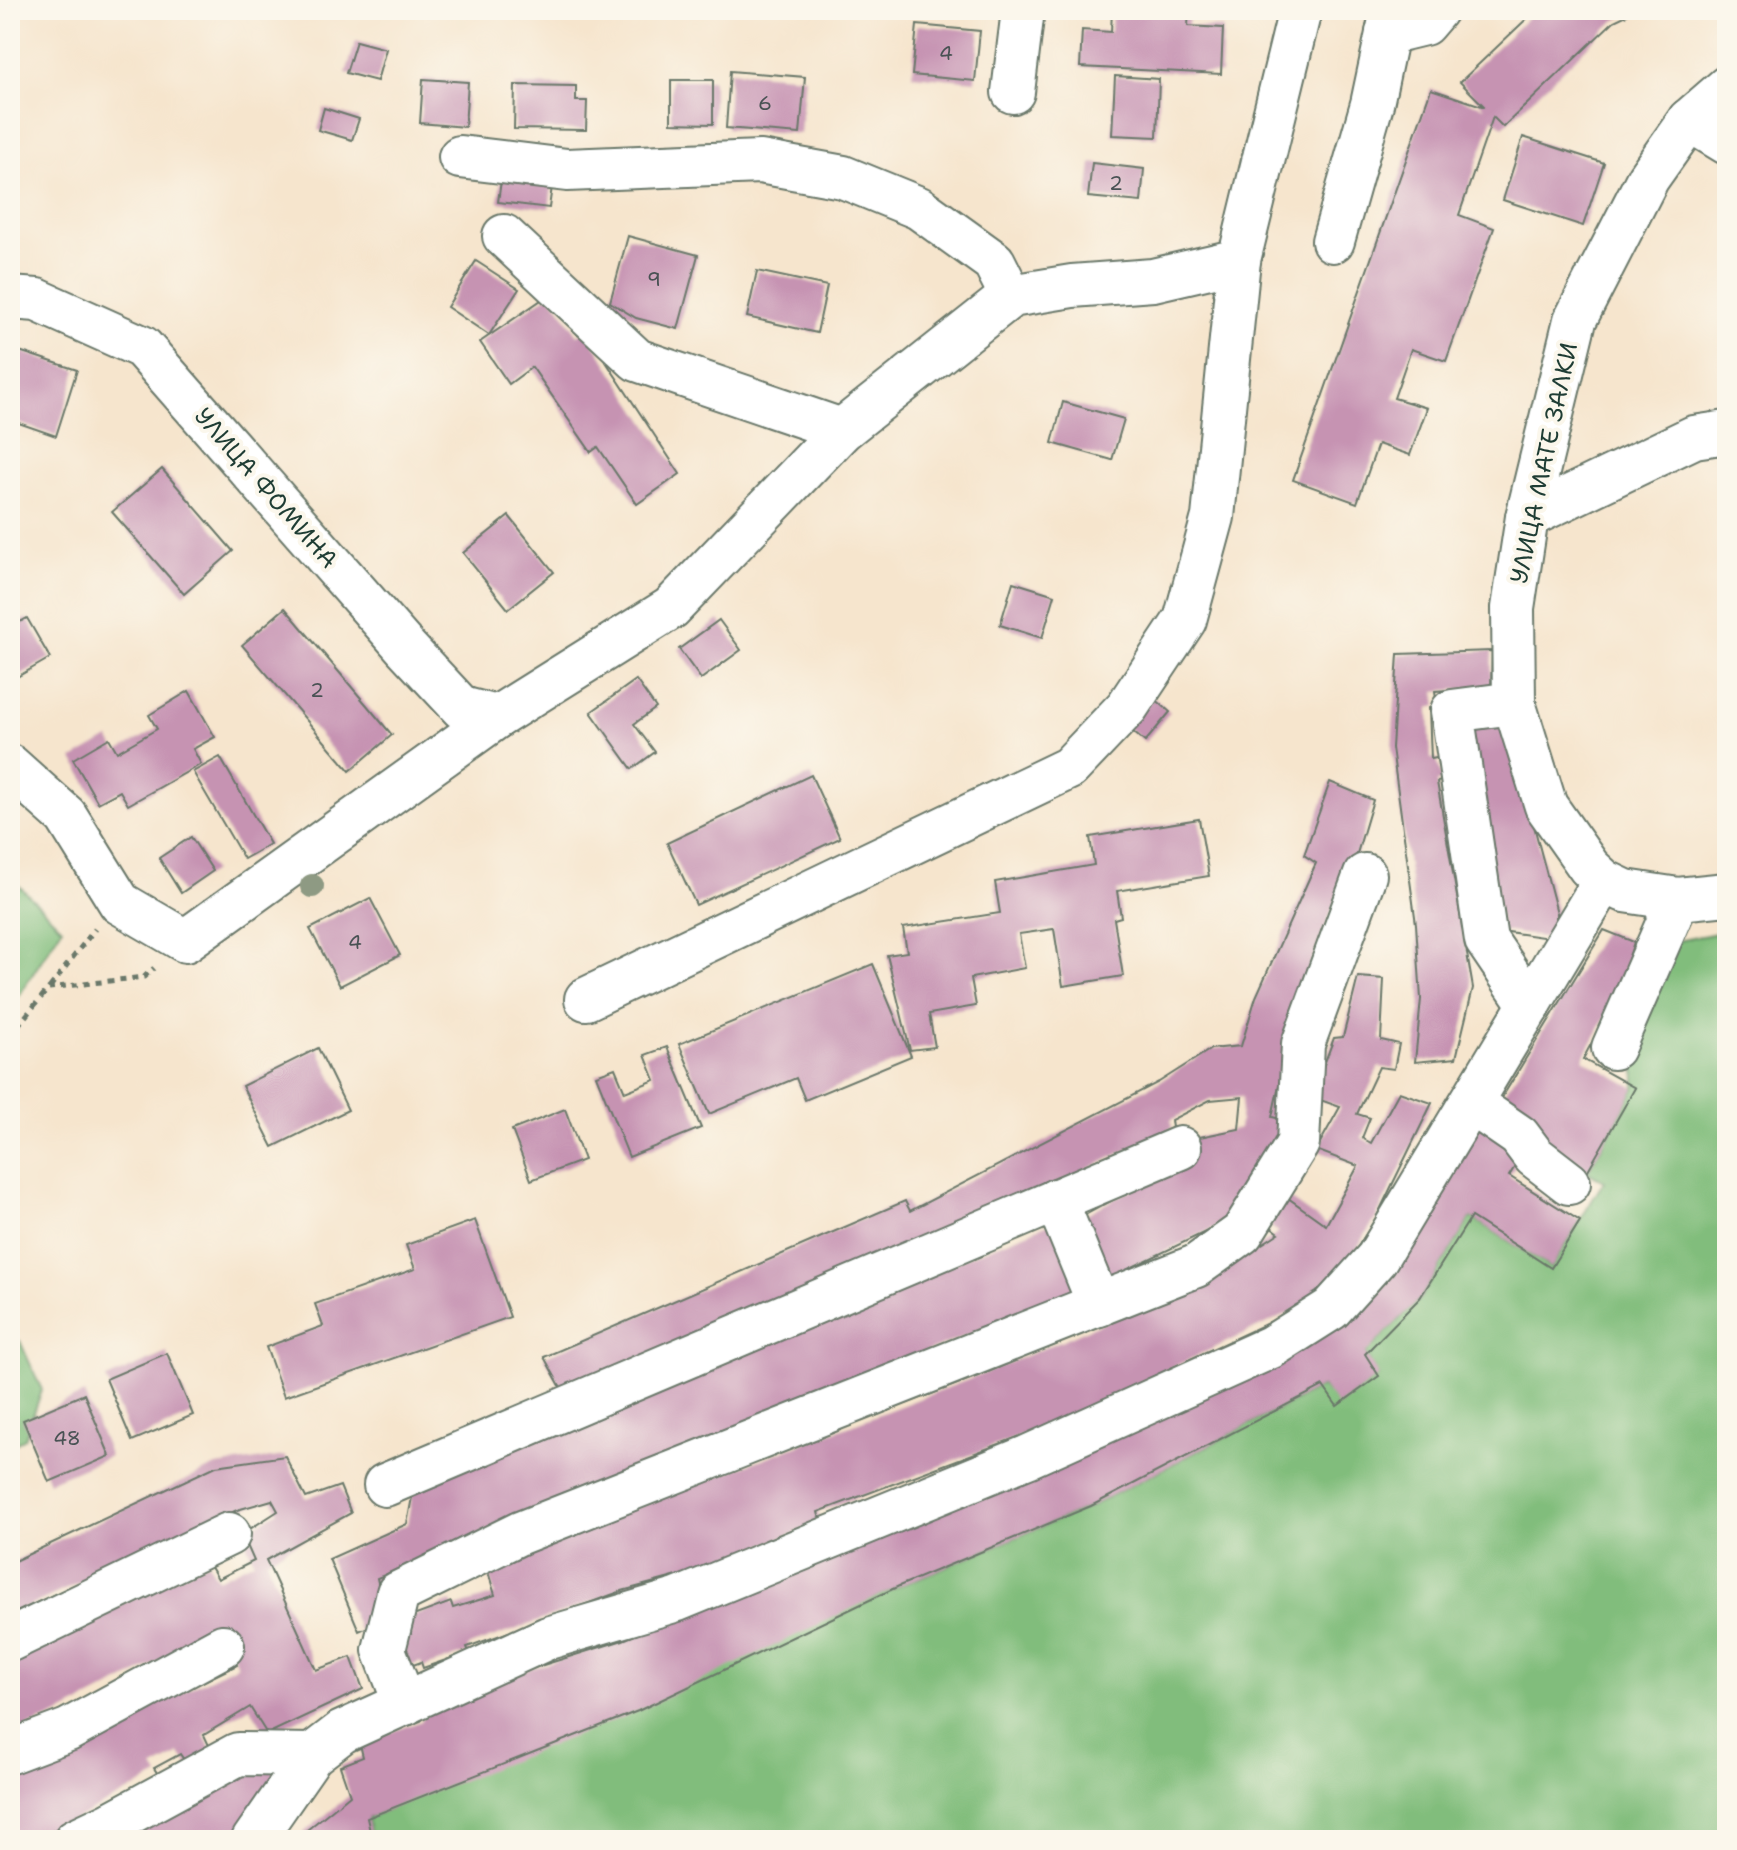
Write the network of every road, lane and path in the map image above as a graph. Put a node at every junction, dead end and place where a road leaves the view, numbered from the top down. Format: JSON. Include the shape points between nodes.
{"nodes":[{"id":1,"x":1023,"y":10,"type":"edge"},
{"id":2,"x":1300,"y":10,"type":"edge"},
{"id":3,"x":1436,"y":10,"type":"edge"},
{"id":4,"x":1390,"y":22,"type":"edge"},
{"id":5,"x":1727,"y":87,"type":"edge"},
{"id":6,"x":1013,"y":92,"type":"dead end"},
{"id":7,"x":1689,"y":120,"type":"junction"},
{"id":8,"x":1727,"y":143,"type":"edge"},
{"id":9,"x":460,"y":157,"type":"dead end"},
{"id":10,"x":504,"y":236,"type":"dead end"},
{"id":11,"x":1333,"y":241,"type":"dead end"},
{"id":12,"x":1239,"y":260,"type":"junction"},
{"id":13,"x":1011,"y":296,"type":"junction"},
{"id":14,"x":10,"y":298,"type":"edge"},
{"id":15,"x":842,"y":430,"type":"junction"},
{"id":16,"x":1727,"y":432,"type":"edge"},
{"id":17,"x":1527,"y":517,"type":"junction"},
{"id":18,"x":1514,"y":703,"type":"junction"},
{"id":19,"x":497,"y":717,"type":"junction"},
{"id":20,"x":10,"y":766,"type":"edge"},
{"id":21,"x":1365,"y":875,"type":"dead end"},
{"id":22,"x":1604,"y":881,"type":"junction"},
{"id":23,"x":1727,"y":894,"type":"edge"},
{"id":24,"x":1678,"y":899,"type":"junction"},
{"id":25,"x":120,"y":903,"type":"junction"},
{"id":26,"x":185,"y":941,"type":"junction"},
{"id":27,"x":49,"y":988,"type":"junction"},
{"id":28,"x":586,"y":999,"type":"dead end"},
{"id":29,"x":1530,"y":1005,"type":"junction"},
{"id":30,"x":10,"y":1035,"type":"edge"},
{"id":31,"x":1613,"y":1048,"type":"dead end"},
{"id":32,"x":1471,"y":1103,"type":"junction"},
{"id":33,"x":1180,"y":1148,"type":"dead end"},
{"id":34,"x":1569,"y":1183,"type":"dead end"},
{"id":35,"x":1056,"y":1200,"type":"junction"},
{"id":36,"x":1099,"y":1305,"type":"junction"},
{"id":37,"x":385,"y":1485,"type":"dead end"},
{"id":38,"x":229,"y":1534,"type":"dead end"},
{"id":39,"x":10,"y":1640,"type":"edge"},
{"id":40,"x":223,"y":1646,"type":"dead end"},
{"id":41,"x":405,"y":1704,"type":"junction"},
{"id":42,"x":10,"y":1752,"type":"edge"},
{"id":43,"x":312,"y":1755,"type":"junction"},
{"id":44,"x":75,"y":1840,"type":"edge"},
{"id":45,"x":253,"y":1840,"type":"edge"}],
"edges":[{"from":1,"to":6,"type":"street"},
{"from":2,"to":12,"type":"street"},
{"from":3,"to":4,"type":"street","via":[[1424,24]]},
{"from":4,"to":11,"type":"street"},
{"from":5,"to":7,"type":"street","name":"УЛИЦА МАТЕ ЗАЛКИ"},
{"from":7,"to":8,"type":"street"},
{"from":7,"to":17,"type":"street","name":"УЛИЦА МАТЕ ЗАЛКИ","via":[[1648,178],[1575,320]]},
{"from":9,"to":13,"type":"street","via":[[567,170],[760,162],[843,177],[919,208],[994,262]]},
{"from":10,"to":15,"type":"street","via":[[637,360]]},
{"from":12,"to":13,"type":"street","via":[[1153,280]]},
{"from":12,"to":28,"type":"street","via":[[1213,517],[1185,620],[1127,707],[1069,768]]},
{"from":13,"to":15,"type":"street"},
{"from":14,"to":19,"type":"street","name":"УЛИЦА ФОМИНА","via":[[37,300],[142,347],[462,708]]},
{"from":15,"to":19,"type":"street","via":[[671,608]]},
{"from":16,"to":17,"type":"street","via":[[1694,437]]},
{"from":17,"to":18,"type":"street","name":"УЛИЦА МАТЕ ЗАЛКИ","via":[[1513,608]]},
{"from":18,"to":22,"type":"street","name":"УЛИЦА МАТЕ ЗАЛКИ","via":[[1546,806]]},
{"from":18,"to":29,"type":"street","via":[[1452,711],[1486,940]]},
{"from":19,"to":26,"type":"street"},
{"from":20,"to":25,"type":"street","via":[[66,816]]},
{"from":21,"to":36,"type":"street","via":[[1303,1044],[1298,1143],[1242,1233],[1196,1266]]},
{"from":22,"to":24,"type":"street","via":[[1625,891]]},
{"from":22,"to":29,"type":"street"},
{"from":23,"to":24,"type":"street"},
{"from":24,"to":31,"type":"street"},
{"from":25,"to":26,"type":"street"},
{"from":25,"to":27,"type":"path"},
{"from":26,"to":27,"type":"path","via":[[144,977]]},
{"from":27,"to":30,"type":"path"},
{"from":29,"to":32,"type":"street"},
{"from":32,"to":34,"type":"street","via":[[1519,1136],[1534,1156]]},
{"from":32,"to":41,"type":"street","via":[[1377,1258],[1331,1309],[1271,1347],[1027,1457],[677,1600],[548,1638]]},
{"from":33,"to":35,"type":"street"},
{"from":35,"to":36,"type":"street"},
{"from":35,"to":37,"type":"street"},
{"from":36,"to":41,"type":"street","via":[[520,1533],[398,1593],[384,1650]]},
{"from":38,"to":39,"type":"street"},
{"from":40,"to":42,"type":"street","via":[[68,1730]]},
{"from":41,"to":43,"type":"street","via":[[342,1732]]},
{"from":43,"to":44,"type":"street","via":[[238,1754]]},
{"from":43,"to":45,"type":"street"}]}
